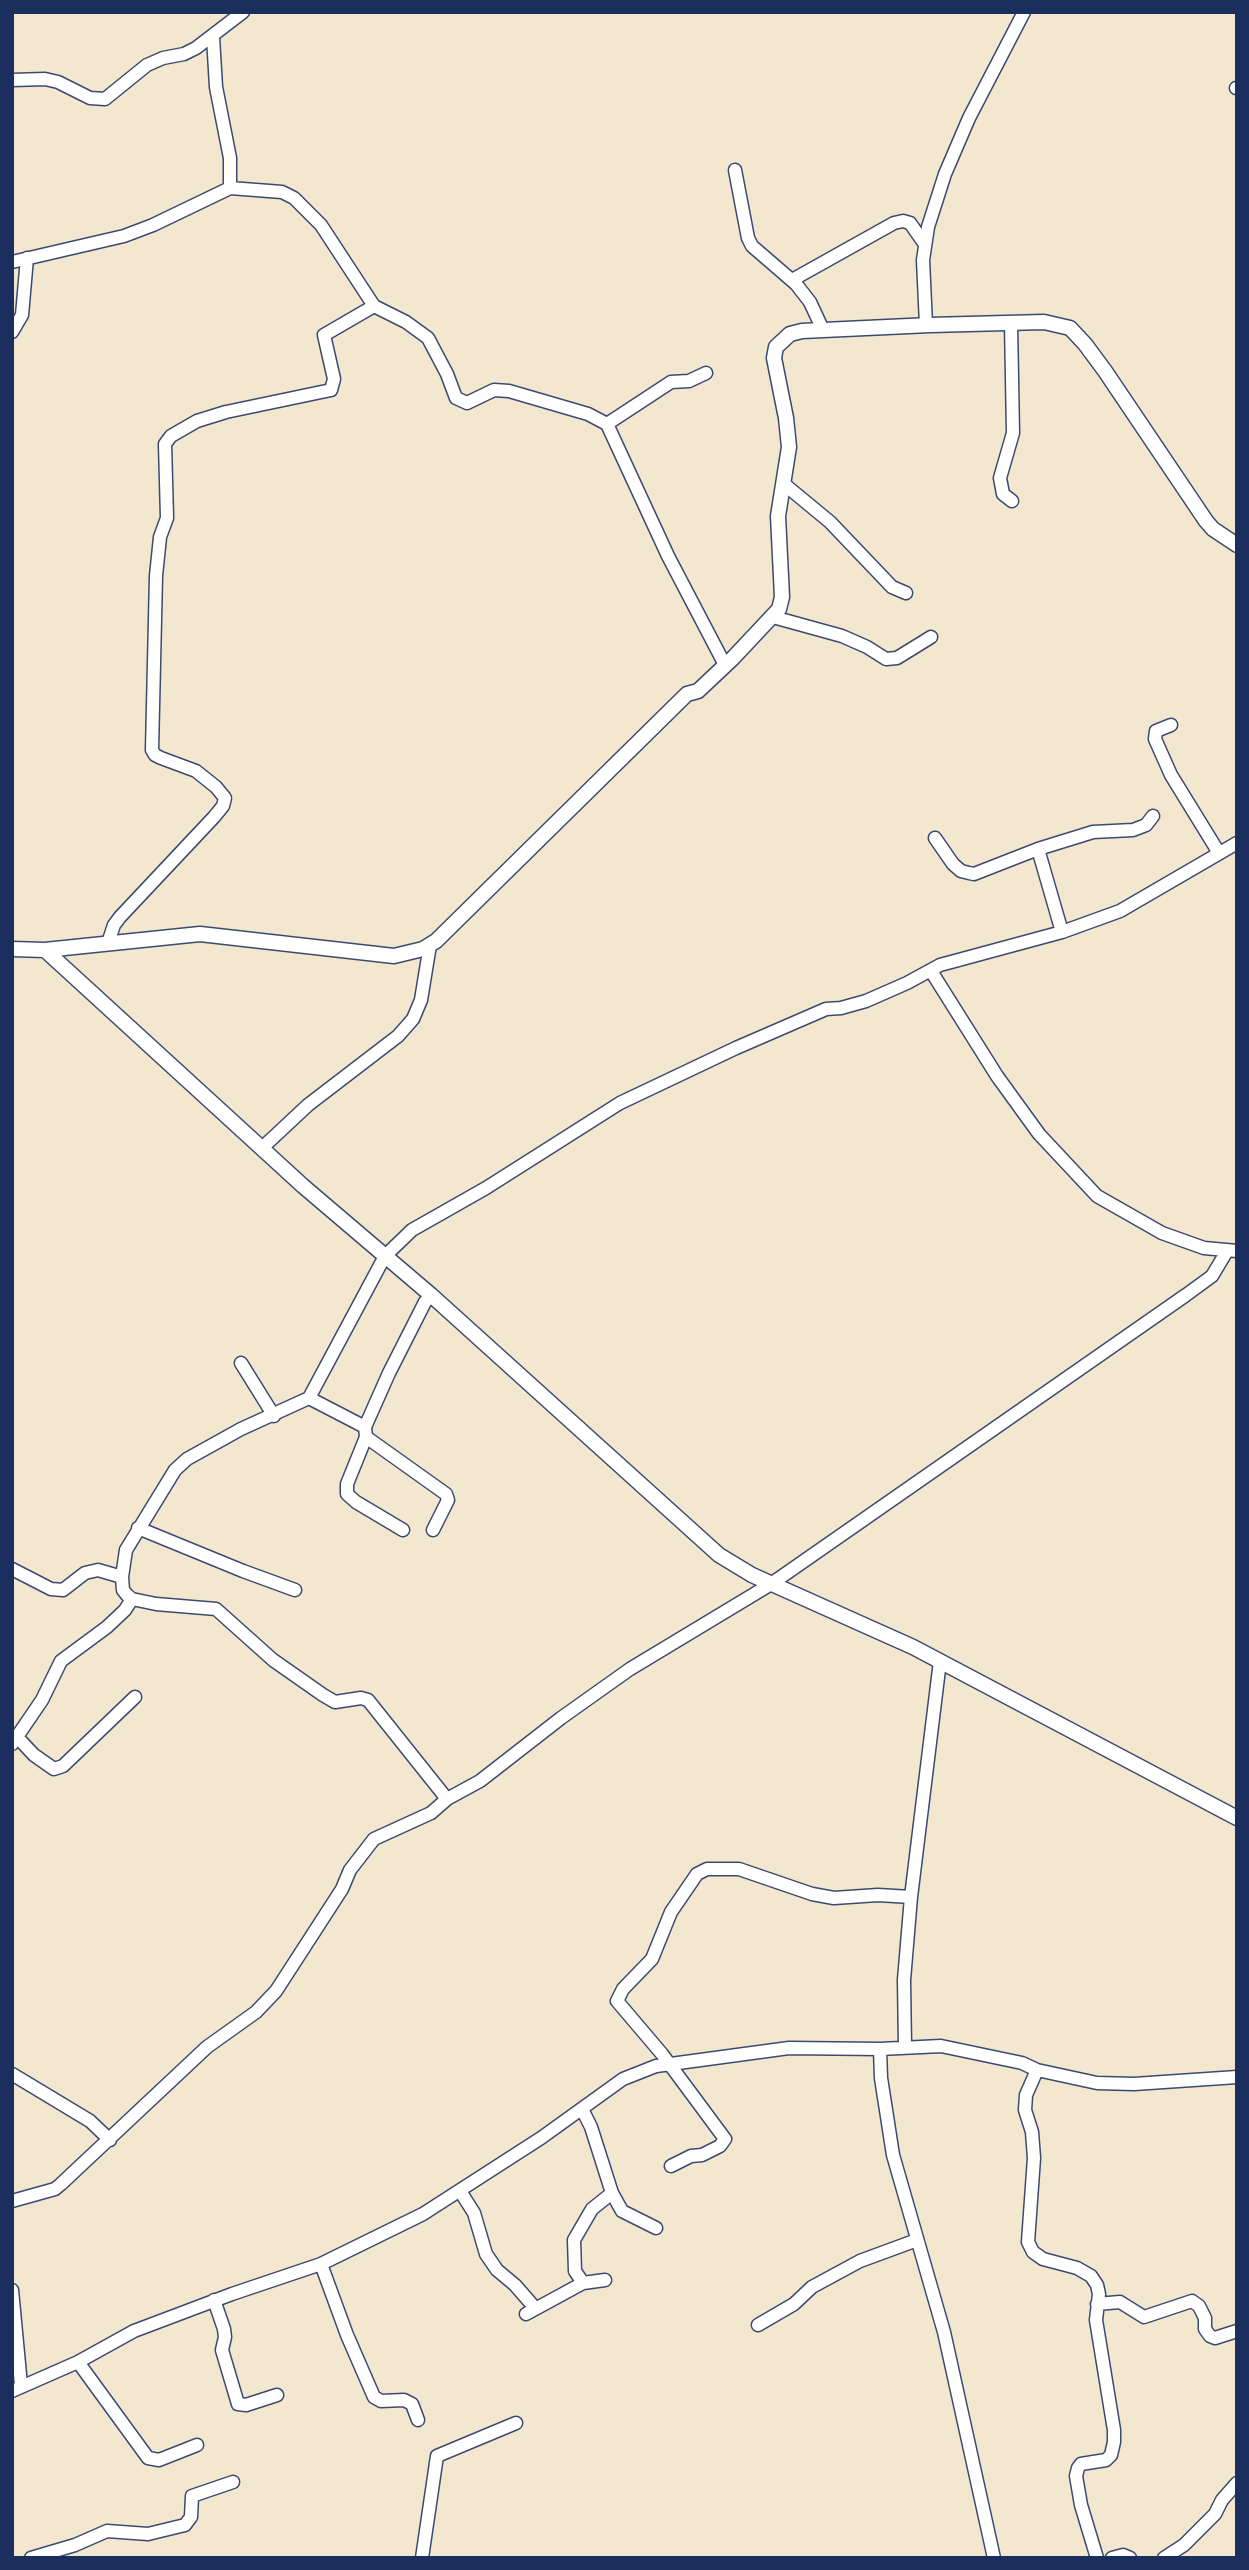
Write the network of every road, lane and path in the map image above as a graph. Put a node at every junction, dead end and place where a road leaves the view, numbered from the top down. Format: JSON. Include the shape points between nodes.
{"nodes":[{"id":1,"x":243,"y":12,"type":"edge"},
{"id":2,"x":1024,"y":12,"type":"edge"},
{"id":3,"x":213,"y":37,"type":"junction"},
{"id":4,"x":12,"y":80,"type":"edge"},
{"id":5,"x":735,"y":170,"type":"dead end"},
{"id":6,"x":230,"y":188,"type":"junction"},
{"id":7,"x":924,"y":243,"type":"junction"},
{"id":8,"x":27,"y":258,"type":"junction"},
{"id":9,"x":12,"y":262,"type":"edge"},
{"id":10,"x":792,"y":280,"type":"junction"},
{"id":11,"x":374,"y":306,"type":"junction"},
{"id":12,"x":1010,"y":323,"type":"junction"},
{"id":13,"x":926,"y":325,"type":"junction"},
{"id":14,"x":823,"y":330,"type":"junction"},
{"id":15,"x":12,"y":332,"type":"edge"},
{"id":16,"x":706,"y":373,"type":"dead end"},
{"id":17,"x":607,"y":424,"type":"junction"},
{"id":18,"x":784,"y":484,"type":"junction"},
{"id":19,"x":1012,"y":501,"type":"dead end"},
{"id":20,"x":1237,"y":545,"type":"edge"},
{"id":21,"x":906,"y":593,"type":"dead end"},
{"id":22,"x":773,"y":617,"type":"junction"},
{"id":23,"x":931,"y":637,"type":"dead end"},
{"id":24,"x":725,"y":664,"type":"junction"},
{"id":25,"x":1171,"y":725,"type":"dead end"},
{"id":26,"x":1153,"y":816,"type":"dead end"},
{"id":27,"x":935,"y":838,"type":"dead end"},
{"id":28,"x":1237,"y":843,"type":"edge"},
{"id":29,"x":1038,"y":849,"type":"junction"},
{"id":30,"x":1219,"y":853,"type":"junction"},
{"id":31,"x":1062,"y":932,"type":"junction"},
{"id":32,"x":108,"y":943,"type":"junction"},
{"id":33,"x":430,"y":945,"type":"junction"},
{"id":34,"x":12,"y":949,"type":"edge"},
{"id":35,"x":45,"y":950,"type":"junction"},
{"id":36,"x":931,"y":971,"type":"junction"},
{"id":37,"x":262,"y":1148,"type":"junction"},
{"id":38,"x":1232,"y":1251,"type":"edge"},
{"id":39,"x":385,"y":1256,"type":"junction"},
{"id":40,"x":431,"y":1295,"type":"junction"},
{"id":41,"x":241,"y":1363,"type":"dead end"},
{"id":42,"x":309,"y":1398,"type":"junction"},
{"id":43,"x":274,"y":1416,"type":"junction"},
{"id":44,"x":366,"y":1432,"type":"junction"},
{"id":45,"x":138,"y":1528,"type":"junction"},
{"id":46,"x":403,"y":1530,"type":"dead end"},
{"id":47,"x":433,"y":1530,"type":"dead end"},
{"id":48,"x":12,"y":1569,"type":"edge"},
{"id":49,"x":122,"y":1577,"type":"junction"},
{"id":50,"x":771,"y":1584,"type":"junction"},
{"id":51,"x":295,"y":1590,"type":"dead end"},
{"id":52,"x":132,"y":1599,"type":"junction"},
{"id":53,"x":940,"y":1661,"type":"junction"},
{"id":54,"x":135,"y":1697,"type":"dead end"},
{"id":55,"x":15,"y":1740,"type":"edge"},
{"id":56,"x":447,"y":1799,"type":"junction"},
{"id":57,"x":1237,"y":1818,"type":"edge"},
{"id":58,"x":911,"y":1897,"type":"junction"},
{"id":59,"x":905,"y":2047,"type":"junction"},
{"id":60,"x":880,"y":2049,"type":"junction"},
{"id":61,"x":668,"y":2062,"type":"junction"},
{"id":62,"x":1037,"y":2070,"type":"junction"},
{"id":63,"x":12,"y":2074,"type":"edge"},
{"id":64,"x":1237,"y":2077,"type":"edge"},
{"id":65,"x":582,"y":2109,"type":"junction"},
{"id":66,"x":110,"y":2140,"type":"junction"},
{"id":67,"x":671,"y":2166,"type":"dead end"},
{"id":68,"x":460,"y":2191,"type":"junction"},
{"id":69,"x":612,"y":2193,"type":"junction"},
{"id":70,"x":12,"y":2201,"type":"edge"},
{"id":71,"x":656,"y":2228,"type":"dead end"},
{"id":72,"x":917,"y":2240,"type":"junction"},
{"id":73,"x":321,"y":2264,"type":"junction"},
{"id":74,"x":605,"y":2280,"type":"dead end"},
{"id":75,"x":583,"y":2283,"type":"junction"},
{"id":76,"x":12,"y":2290,"type":"edge"},
{"id":77,"x":214,"y":2300,"type":"junction"},
{"id":78,"x":1097,"y":2304,"type":"junction"},
{"id":79,"x":758,"y":2325,"type":"dead end"},
{"id":80,"x":1237,"y":2331,"type":"edge"},
{"id":81,"x":78,"y":2362,"type":"junction"},
{"id":82,"x":17,"y":2388,"type":"edge"},
{"id":83,"x":277,"y":2395,"type":"dead end"},
{"id":84,"x":418,"y":2420,"type":"dead end"},
{"id":85,"x":516,"y":2423,"type":"dead end"},
{"id":86,"x":197,"y":2445,"type":"dead end"},
{"id":87,"x":233,"y":2482,"type":"dead end"},
{"id":88,"x":1237,"y":2483,"type":"edge"},
{"id":89,"x":31,"y":2558,"type":"edge"},
{"id":90,"x":422,"y":2558,"type":"edge"},
{"id":91,"x":994,"y":2558,"type":"edge"},
{"id":92,"x":1097,"y":2558,"type":"edge"},
{"id":93,"x":1112,"y":2558,"type":"edge"},
{"id":94,"x":1130,"y":2558,"type":"edge"},
{"id":95,"x":1164,"y":2558,"type":"edge"}],
"edges":[{"from":1,"to":3,"type":"street"},
{"from":2,"to":7,"type":"street","via":[[969,118],[945,174]]},
{"from":3,"to":4,"type":"street","via":[[184,54],[147,65],[105,99],[90,98],[45,79]]},
{"from":3,"to":6,"type":"street"},
{"from":5,"to":10,"type":"street","via":[[752,246]]},
{"from":6,"to":8,"type":"street","via":[[124,236]]},
{"from":6,"to":11,"type":"street","via":[[282,192],[295,198],[321,225]]},
{"from":7,"to":10,"type":"street","via":[[911,223],[894,223]]},
{"from":7,"to":13,"type":"street"},
{"from":8,"to":9,"type":"street"},
{"from":8,"to":15,"type":"street","via":[[22,315]]},
{"from":10,"to":14,"type":"street","via":[[810,302]]},
{"from":11,"to":17,"type":"street","via":[[428,338],[456,398],[463,403],[494,390],[509,391]]},
{"from":11,"to":32,"type":"street","via":[[324,335],[334,379],[331,390],[197,421],[165,444],[168,504],[156,576],[152,750],[196,771],[225,798],[214,817],[120,916]]},
{"from":12,"to":13,"type":"street"},
{"from":12,"to":19,"type":"street","via":[[1013,433],[1000,478],[1003,494]]},
{"from":12,"to":20,"type":"street","via":[[1053,323],[1075,332],[1206,521]]},
{"from":13,"to":14,"type":"street"},
{"from":14,"to":18,"type":"street","via":[[790,334],[776,347],[789,447]]},
{"from":16,"to":17,"type":"street","via":[[671,382]]},
{"from":17,"to":24,"type":"street","via":[[677,575]]},
{"from":18,"to":21,"type":"street","via":[[830,522],[892,587]]},
{"from":18,"to":22,"type":"street","via":[[778,516],[782,597]]},
{"from":22,"to":23,"type":"street","via":[[842,636],[886,659]]},
{"from":22,"to":24,"type":"street"},
{"from":24,"to":33,"type":"street","via":[[698,691],[687,694]]},
{"from":25,"to":30,"type":"street","via":[[1156,731],[1158,746]]},
{"from":26,"to":29,"type":"street","via":[[1133,830],[1093,832]]},
{"from":27,"to":29,"type":"street","via":[[961,872],[974,874]]},
{"from":28,"to":30,"type":"street"},
{"from":29,"to":31,"type":"street"},
{"from":30,"to":31,"type":"street","via":[[1120,911]]},
{"from":31,"to":36,"type":"street"},
{"from":32,"to":33,"type":"street","via":[[200,934],[394,956]]},
{"from":32,"to":35,"type":"street"},
{"from":33,"to":37,"type":"street","via":[[421,1000],[413,1018],[398,1036],[308,1105]]},
{"from":34,"to":35,"type":"street"},
{"from":35,"to":37,"type":"street"},
{"from":36,"to":38,"type":"street","via":[[1039,1134],[1097,1196],[1162,1233],[1204,1248]]},
{"from":36,"to":39,"type":"street","via":[[866,1001],[827,1009],[620,1103],[412,1230]]},
{"from":37,"to":39,"type":"street"},
{"from":38,"to":50,"type":"street","via":[[1212,1276],[1186,1295]]},
{"from":39,"to":40,"type":"street"},
{"from":39,"to":42,"type":"street"},
{"from":40,"to":44,"type":"street","via":[[389,1373]]},
{"from":40,"to":50,"type":"street","via":[[719,1555]]},
{"from":41,"to":43,"type":"street"},
{"from":42,"to":43,"type":"street"},
{"from":42,"to":44,"type":"street"},
{"from":43,"to":45,"type":"street","via":[[187,1459]]},
{"from":44,"to":46,"type":"street","via":[[346,1484],[347,1494]]},
{"from":44,"to":47,"type":"street","via":[[446,1494],[448,1500]]},
{"from":45,"to":49,"type":"street","via":[[126,1550]]},
{"from":45,"to":51,"type":"street"},
{"from":48,"to":49,"type":"street","via":[[51,1589],[63,1590],[85,1573],[98,1570]]},
{"from":49,"to":52,"type":"street","via":[[124,1590]]},
{"from":50,"to":53,"type":"street"},
{"from":50,"to":56,"type":"street","via":[[630,1669],[480,1782]]},
{"from":52,"to":55,"type":"street","via":[[107,1627],[61,1661]]},
{"from":52,"to":56,"type":"street","via":[[216,1609],[273,1660],[323,1695],[335,1702],[368,1700]]},
{"from":53,"to":57,"type":"street"},
{"from":53,"to":58,"type":"street"},
{"from":54,"to":55,"type":"street","via":[[63,1766],[54,1769]]},
{"from":56,"to":66,"type":"street","via":[[430,1813],[369,1843],[276,1991],[256,2012],[207,2047]]},
{"from":58,"to":59,"type":"street","via":[[904,1980]]},
{"from":58,"to":61,"type":"street","via":[[834,1898],[739,1869],[707,1869],[697,1874],[671,1912],[652,1959],[617,2001]]},
{"from":59,"to":60,"type":"street"},
{"from":59,"to":62,"type":"street","via":[[941,2046]]},
{"from":60,"to":61,"type":"street","via":[[805,2047]]},
{"from":60,"to":72,"type":"street","via":[[892,2155]]},
{"from":61,"to":65,"type":"street","via":[[635,2073]]},
{"from":61,"to":67,"type":"street","via":[[725,2139],[720,2146]]},
{"from":62,"to":64,"type":"street","via":[[1097,2083]]},
{"from":62,"to":78,"type":"street","via":[[1025,2109],[1034,2158],[1028,2242],[1043,2259],[1091,2276],[1097,2285]]},
{"from":63,"to":66,"type":"street","via":[[90,2121]]},
{"from":65,"to":68,"type":"street"},
{"from":65,"to":69,"type":"street"},
{"from":66,"to":70,"type":"street","via":[[55,2189]]},
{"from":68,"to":73,"type":"street"},
{"from":68,"to":75,"type":"street","via":[[474,2213],[486,2254],[515,2285],[531,2311]]},
{"from":69,"to":71,"type":"street","via":[[622,2211]]},
{"from":69,"to":75,"type":"street","via":[[592,2208],[574,2240],[575,2271]]},
{"from":72,"to":79,"type":"street","via":[[860,2261]]},
{"from":72,"to":91,"type":"street","via":[[944,2332]]},
{"from":73,"to":77,"type":"street"},
{"from":73,"to":84,"type":"street","via":[[374,2397],[412,2404]]},
{"from":74,"to":75,"type":"street"},
{"from":76,"to":82,"type":"street"},
{"from":77,"to":81,"type":"street","via":[[134,2331]]},
{"from":77,"to":83,"type":"street","via":[[238,2404]]},
{"from":78,"to":80,"type":"street","via":[[1120,2302],[1144,2317],[1192,2301],[1199,2306],[1210,2336]]},
{"from":78,"to":92,"type":"street","via":[[1114,2442],[1106,2460],[1081,2464],[1076,2476]]},
{"from":81,"to":82,"type":"street"},
{"from":81,"to":86,"type":"street","via":[[148,2458],[159,2460]]},
{"from":85,"to":90,"type":"street","via":[[437,2456]]},
{"from":87,"to":89,"type":"street","via":[[192,2496],[191,2517],[185,2525],[148,2534],[107,2531]]},
{"from":88,"to":95,"type":"street","via":[[1215,2514]]},
{"from":93,"to":94,"type":"street"}]}
